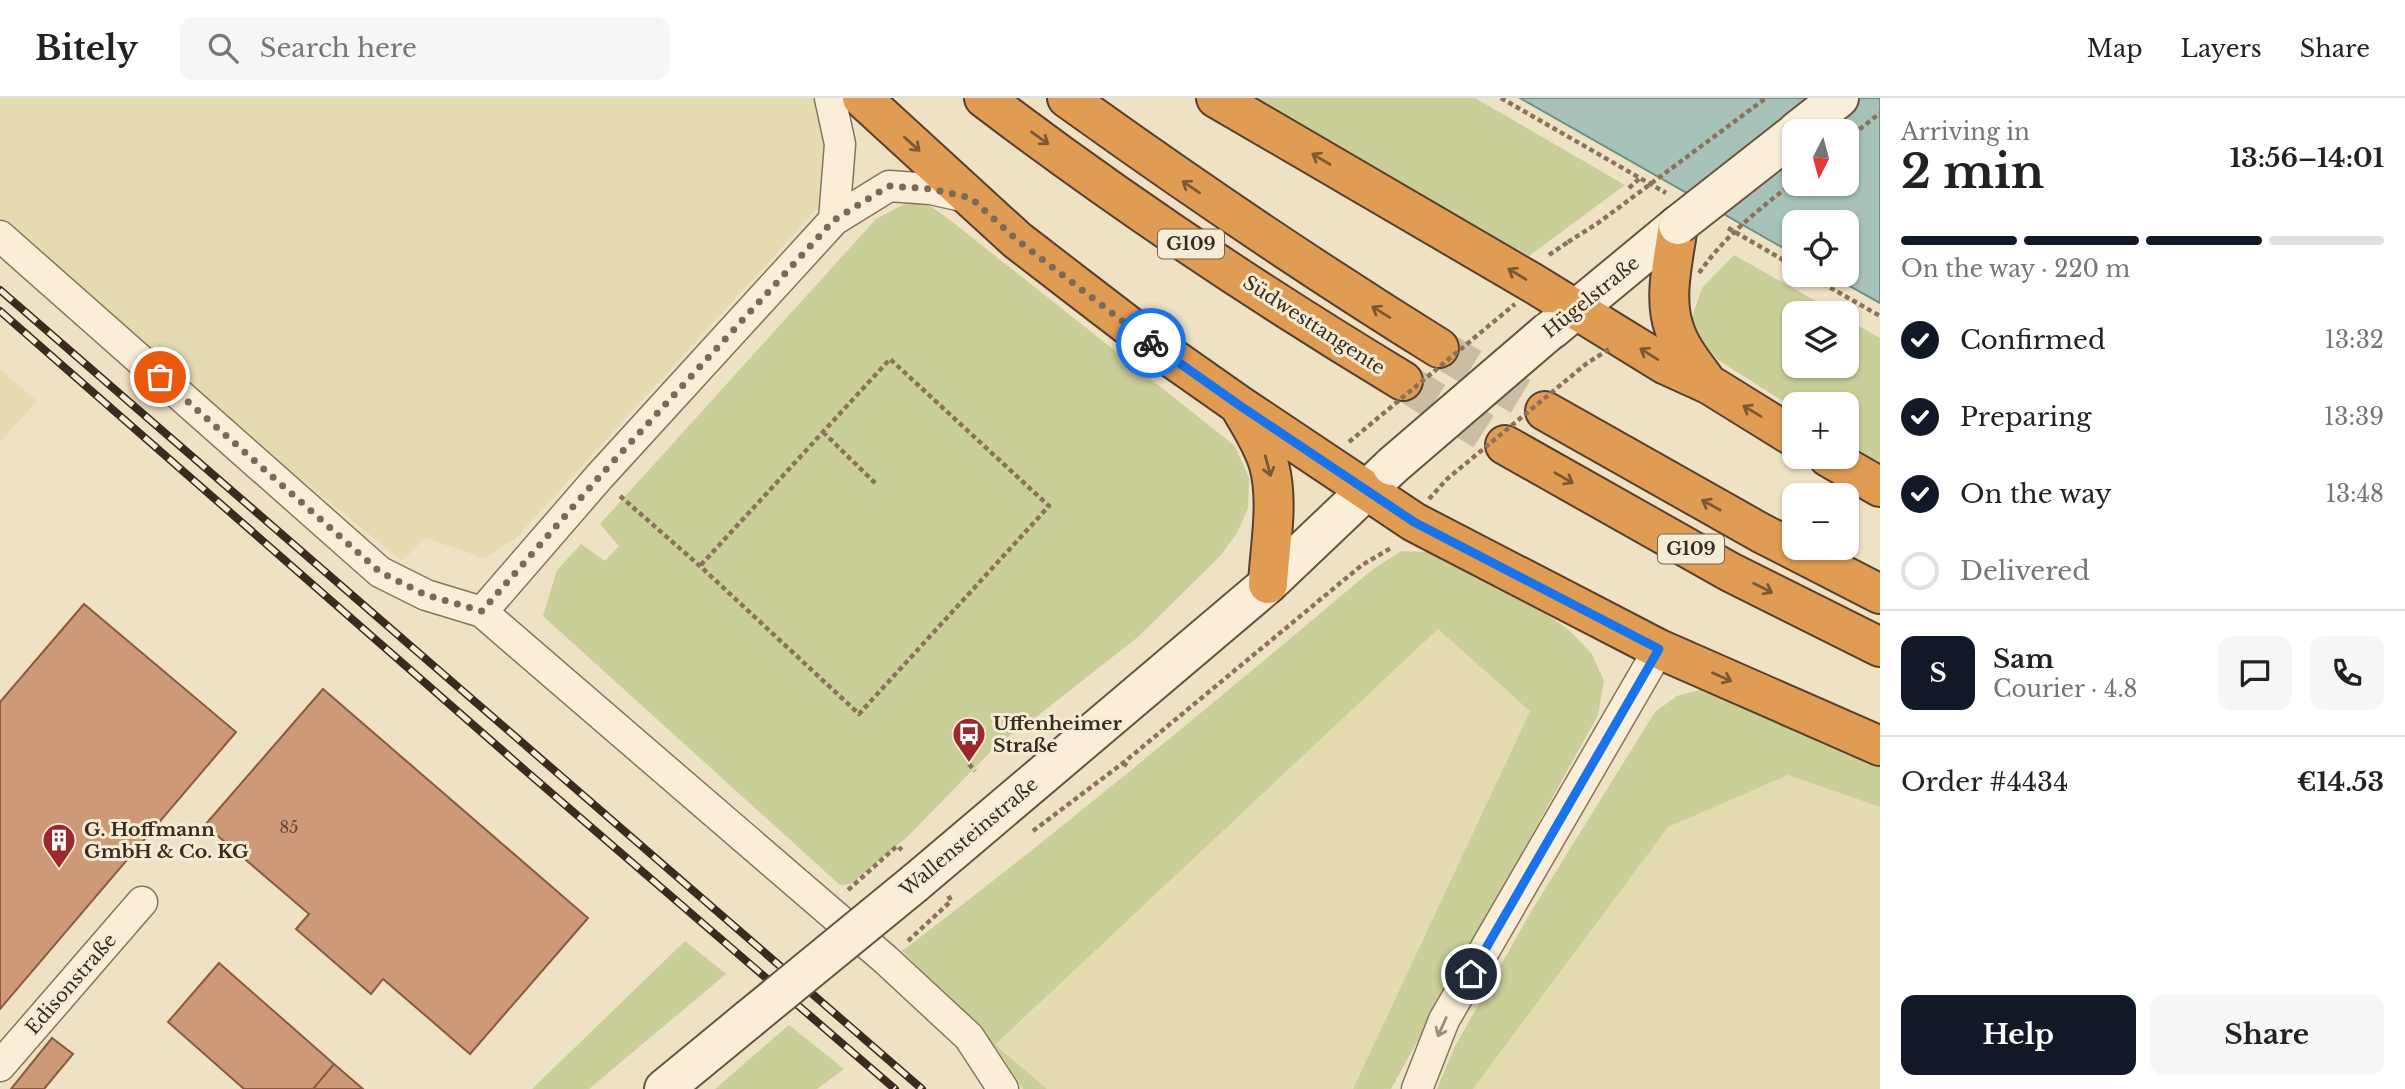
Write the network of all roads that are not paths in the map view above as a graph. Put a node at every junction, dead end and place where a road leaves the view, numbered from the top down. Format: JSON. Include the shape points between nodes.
{"nodes":[{"id":1,"x":830,"y":98,"type":"edge"},
{"id":2,"x":862,"y":98,"type":"edge"},
{"id":3,"x":985,"y":98,"type":"edge"},
{"id":4,"x":1067,"y":98,"type":"edge"},
{"id":5,"x":1216,"y":98,"type":"edge"},
{"id":6,"x":1839,"y":98,"type":"edge"},
{"id":7,"x":1812,"y":119,"type":"edge"},
{"id":8,"x":1782,"y":141,"type":"edge"},
{"id":9,"x":971,"y":198,"type":"junction"},
{"id":10,"x":1677,"y":212,"type":"joint"},
{"id":11,"x":834,"y":220,"type":"junction"},
{"id":12,"x":0,"y":236,"type":"edge"},
{"id":13,"x":1672,"y":266,"type":"junction"},
{"id":14,"x":1562,"y":321,"type":"junction"},
{"id":15,"x":1440,"y":348,"type":"tunnel mouth"},
{"id":16,"x":1403,"y":381,"type":"tunnel mouth"},
{"id":17,"x":1710,"y":385,"type":"junction"},
{"id":18,"x":1239,"y":405,"type":"junction"},
{"id":19,"x":1545,"y":411,"type":"tunnel mouth"},
{"id":20,"x":1782,"y":430,"type":"edge"},
{"id":21,"x":1505,"y":444,"type":"tunnel mouth"},
{"id":22,"x":1849,"y":469,"type":"edge"},
{"id":23,"x":1379,"y":478,"type":"junction"},
{"id":24,"x":1880,"y":487,"type":"edge"},
{"id":25,"x":1268,"y":584,"type":"junction"},
{"id":26,"x":1880,"y":594,"type":"edge"},
{"id":27,"x":482,"y":611,"type":"junction"},
{"id":28,"x":1880,"y":647,"type":"edge"},
{"id":29,"x":1659,"y":649,"type":"junction"},
{"id":30,"x":1880,"y":746,"type":"edge"},
{"id":31,"x":142,"y":902,"type":"dead end"},
{"id":32,"x":0,"y":1066,"type":"edge"},
{"id":33,"x":664,"y":1089,"type":"edge"},
{"id":34,"x":1003,"y":1089,"type":"edge"},
{"id":35,"x":1417,"y":1089,"type":"edge"}],
"edges":[{"from":1,"to":11,"type":"street","via":[[840,144]]},
{"from":2,"to":9,"type":"highway","one_way":true},
{"from":3,"to":16,"type":"highway","name":"Südwesttangente","number":"G109","one_way":true,"via":[[1166,228]]},
{"from":15,"to":4,"type":"highway","number":"G109","one_way":true,"via":[[1270,240]]},
{"from":14,"to":5,"type":"highway","one_way":true},
{"from":6,"to":7,"type":"street"},
{"from":8,"to":10,"type":"street","bridge":true},
{"from":9,"to":11,"type":"street","via":[[889,186]]},
{"from":9,"to":18,"type":"highway","via":[[1017,240]]},
{"from":10,"to":13,"type":"highway"},
{"from":11,"to":27,"type":"street"},
{"from":12,"to":27,"type":"street","via":[[380,572],[426,595]]},
{"from":13,"to":14,"type":"street","name":"Hügelstraße"},
{"from":13,"to":17,"type":"highway","via":[[1673,327]]},
{"from":17,"to":14,"type":"highway","one_way":true},
{"from":14,"to":23,"type":"street","name":"Hügelstraße","bridge":true},
{"from":20,"to":17,"type":"highway","one_way":true},
{"from":18,"to":23,"type":"highway"},
{"from":18,"to":25,"type":"highway","one_way":true,"via":[[1259,441],[1273,489]]},
{"from":26,"to":19,"type":"highway","number":"G109","one_way":true},
{"from":21,"to":28,"type":"highway","number":"G109","one_way":true,"via":[[1730,572]]},
{"from":22,"to":24,"type":"highway"},
{"from":23,"to":25,"type":"street","name":"Wallensteinstraße"},
{"from":23,"to":29,"type":"highway","via":[[1414,522]]},
{"from":25,"to":33,"type":"street","name":"Wallensteinstraße","bridge":true},
{"from":27,"to":34,"type":"street","via":[[970,1037]]},
{"from":29,"to":30,"type":"highway","one_way":true},
{"from":29,"to":35,"type":"street","one_way":true,"via":[[1444,1020]]},
{"from":31,"to":32,"type":"street","name":"Edisonstraße"}]}
